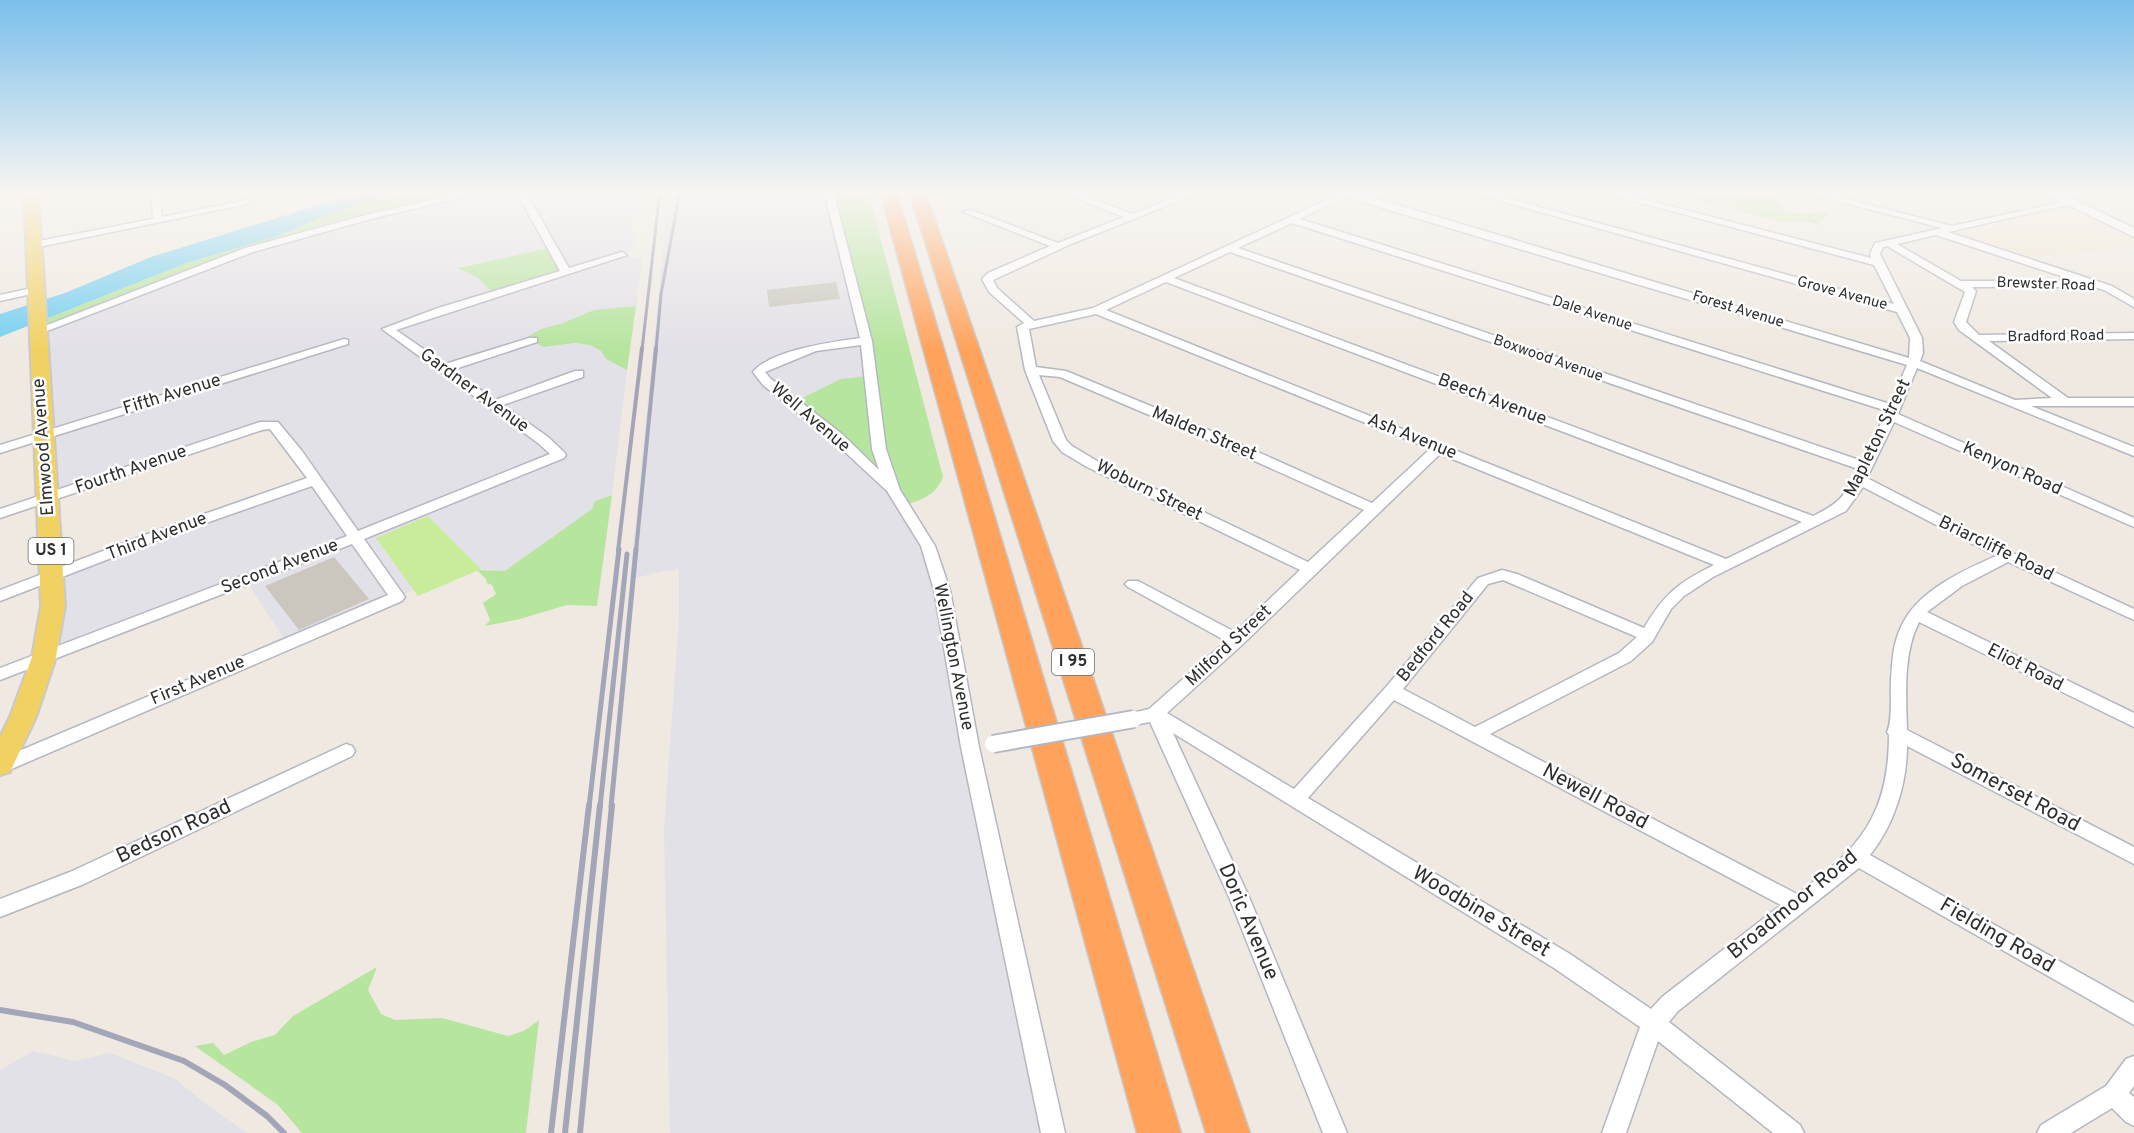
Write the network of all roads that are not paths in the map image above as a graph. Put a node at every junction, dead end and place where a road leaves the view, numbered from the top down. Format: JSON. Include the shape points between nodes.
{"nodes":[{"id":1,"x":40,"y":244,"type":"edge"},
{"id":2,"x":272,"y":244,"type":"edge"},
{"id":3,"x":549,"y":244,"type":"edge"},
{"id":4,"x":841,"y":244,"type":"edge"},
{"id":5,"x":903,"y":244,"type":"edge"},
{"id":6,"x":934,"y":244,"type":"edge"},
{"id":7,"x":1052,"y":244,"type":"edge"},
{"id":8,"x":1064,"y":244,"type":"edge"},
{"id":9,"x":1241,"y":244,"type":"edge"},
{"id":10,"x":1368,"y":244,"type":"edge"},
{"id":11,"x":1516,"y":244,"type":"edge"},
{"id":12,"x":1659,"y":244,"type":"edge"},
{"id":13,"x":1803,"y":244,"type":"edge"},
{"id":14,"x":1883,"y":244,"type":"edge"},
{"id":15,"x":1890,"y":244,"type":"edge"},
{"id":16,"x":1974,"y":244,"type":"edge"},
{"id":17,"x":34,"y":245,"type":"joint"},
{"id":18,"x":1058,"y":246,"type":"junction"},
{"id":19,"x":1231,"y":249,"type":"junction"},
{"id":20,"x":622,"y":255,"type":"dead end"},
{"id":21,"x":1878,"y":263,"type":"junction"},
{"id":22,"x":566,"y":272,"type":"junction"},
{"id":23,"x":1168,"y":279,"type":"junction"},
{"id":24,"x":1959,"y":284,"type":"junction"},
{"id":25,"x":2108,"y":288,"type":"junction"},
{"id":26,"x":2134,"y":288,"type":"edge"},
{"id":27,"x":36,"y":295,"type":"junction"},
{"id":28,"x":0,"y":298,"type":"edge"},
{"id":29,"x":2134,"y":304,"type":"edge"},
{"id":30,"x":1097,"y":310,"type":"junction"},
{"id":31,"x":1902,"y":310,"type":"junction"},
{"id":32,"x":1030,"y":323,"type":"junction"},
{"id":33,"x":38,"y":330,"type":"junction"},
{"id":34,"x":2134,"y":336,"type":"edge"},
{"id":35,"x":1978,"y":338,"type":"junction"},
{"id":36,"x":533,"y":340,"type":"dead end"},
{"id":37,"x":866,"y":341,"type":"junction"},
{"id":38,"x":344,"y":342,"type":"dead end"},
{"id":39,"x":1914,"y":363,"type":"junction"},
{"id":40,"x":442,"y":369,"type":"junction"},
{"id":41,"x":1031,"y":370,"type":"junction"},
{"id":42,"x":579,"y":374,"type":"dead end"},
{"id":43,"x":2064,"y":401,"type":"junction"},
{"id":44,"x":2134,"y":402,"type":"edge"},
{"id":45,"x":2013,"y":403,"type":"junction"},
{"id":46,"x":492,"y":405,"type":"junction"},
{"id":47,"x":1892,"y":412,"type":"junction"},
{"id":48,"x":43,"y":435,"type":"junction"},
{"id":49,"x":1438,"y":448,"type":"junction"},
{"id":50,"x":0,"y":449,"type":"edge"},
{"id":51,"x":2134,"y":452,"type":"edge"},
{"id":52,"x":559,"y":455,"type":"joint"},
{"id":53,"x":1862,"y":473,"type":"junction"},
{"id":54,"x":315,"y":480,"type":"junction"},
{"id":55,"x":893,"y":490,"type":"junction"},
{"id":56,"x":47,"y":499,"type":"junction"},
{"id":57,"x":1374,"y":509,"type":"junction"},
{"id":58,"x":0,"y":514,"type":"edge"},
{"id":59,"x":1815,"y":522,"type":"junction"},
{"id":60,"x":2134,"y":523,"type":"edge"},
{"id":61,"x":357,"y":537,"type":"junction"},
{"id":62,"x":2008,"y":556,"type":"junction"},
{"id":63,"x":1727,"y":565,"type":"junction"},
{"id":64,"x":1310,"y":569,"type":"junction"},
{"id":65,"x":53,"y":577,"type":"junction"},
{"id":66,"x":1133,"y":584,"type":"dead end"},
{"id":67,"x":0,"y":596,"type":"edge"},
{"id":68,"x":1917,"y":614,"type":"junction"},
{"id":69,"x":2134,"y":615,"type":"edge"},
{"id":70,"x":1647,"y":635,"type":"junction"},
{"id":71,"x":1237,"y":640,"type":"junction"},
{"id":72,"x":44,"y":657,"type":"junction"},
{"id":73,"x":0,"y":674,"type":"edge"},
{"id":74,"x":1392,"y":691,"type":"junction"},
{"id":75,"x":1155,"y":714,"type":"junction"},
{"id":76,"x":2134,"y":721,"type":"edge"},
{"id":77,"x":1896,"y":732,"type":"junction"},
{"id":78,"x":1476,"y":734,"type":"junction"},
{"id":79,"x":970,"y":747,"type":"junction"},
{"id":80,"x":346,"y":752,"type":"dead end"},
{"id":81,"x":0,"y":766,"type":"edge"},
{"id":82,"x":1296,"y":799,"type":"junction"},
{"id":83,"x":2134,"y":856,"type":"edge"},
{"id":84,"x":1858,"y":858,"type":"junction"},
{"id":85,"x":1798,"y":904,"type":"junction"},
{"id":86,"x":0,"y":908,"type":"edge"},
{"id":87,"x":2134,"y":1015,"type":"edge"},
{"id":88,"x":1653,"y":1023,"type":"junction"},
{"id":89,"x":2134,"y":1067,"type":"edge"},
{"id":90,"x":2114,"y":1094,"type":"junction"},
{"id":91,"x":2134,"y":1114,"type":"edge"},
{"id":92,"x":1053,"y":1133,"type":"edge"},
{"id":93,"x":1159,"y":1133,"type":"edge"},
{"id":94,"x":1228,"y":1133,"type":"edge"},
{"id":95,"x":1335,"y":1133,"type":"edge"},
{"id":96,"x":1614,"y":1133,"type":"edge"},
{"id":97,"x":1792,"y":1133,"type":"edge"},
{"id":98,"x":2049,"y":1133,"type":"edge"}],
"edges":[{"from":1,"to":17,"type":"street"},
{"from":2,"to":33,"type":"street"},
{"from":3,"to":22,"type":"street"},
{"from":4,"to":37,"type":"street","name":"Wellington Avenue"},
{"from":5,"to":93,"type":"highway","number":"I 95"},
{"from":6,"to":94,"type":"highway","number":"I 95"},
{"from":7,"to":18,"type":"street"},
{"from":8,"to":18,"type":"street"},
{"from":9,"to":19,"type":"street"},
{"from":10,"to":47,"type":"street","name":"Dale Avenue"},
{"from":11,"to":39,"type":"street","name":"Forest Avenue"},
{"from":12,"to":31,"type":"street","name":"Grove Avenue"},
{"from":13,"to":21,"type":"street"},
{"from":14,"to":21,"type":"street","via":[[1876,247]]},
{"from":15,"to":24,"type":"street"},
{"from":16,"to":25,"type":"street"},
{"from":17,"to":27,"type":"main road","name":"Elmwood Avenue","number":"US 1"},
{"from":18,"to":32,"type":"street","via":[[987,279],[993,290]]},
{"from":19,"to":23,"type":"street"},
{"from":19,"to":53,"type":"street","name":"Boxwood Avenue"},
{"from":20,"to":22,"type":"street"},
{"from":21,"to":31,"type":"street","name":"Mapleton Street"},
{"from":22,"to":40,"type":"street","name":"Gardner Avenue","via":[[388,329]]},
{"from":23,"to":30,"type":"street"},
{"from":23,"to":59,"type":"street","name":"Beech Avenue"},
{"from":24,"to":25,"type":"street","name":"Brewster Road","via":[[2087,284]]},
{"from":24,"to":35,"type":"street","via":[[1971,291],[1960,322]]},
{"from":25,"to":26,"type":"street","name":"Brewster Road"},
{"from":25,"to":29,"type":"street"},
{"from":27,"to":28,"type":"street"},
{"from":27,"to":33,"type":"main road","name":"Elmwood Avenue","number":"US 1"},
{"from":30,"to":32,"type":"street"},
{"from":30,"to":49,"type":"street","name":"Ash Avenue"},
{"from":31,"to":39,"type":"street","name":"Mapleton Street","via":[[1916,338]]},
{"from":32,"to":41,"type":"street","name":"Woburn Street","via":[[1023,327]]},
{"from":33,"to":48,"type":"main road","name":"Elmwood Avenue","number":"US 1"},
{"from":34,"to":35,"type":"street","name":"Bradford Road"},
{"from":35,"to":43,"type":"street"},
{"from":36,"to":40,"type":"street"},
{"from":37,"to":55,"type":"street","name":"Wellington Avenue","via":[[879,449]]},
{"from":37,"to":55,"type":"street","name":"Well Avenue","via":[[814,348],[759,372]]},
{"from":38,"to":48,"type":"street","name":"Fifth Avenue"},
{"from":39,"to":45,"type":"street","name":"Forest Avenue"},
{"from":39,"to":47,"type":"street","name":"Mapleton Street"},
{"from":40,"to":46,"type":"street","name":"Gardner Avenue"},
{"from":41,"to":57,"type":"street","name":"Malden Street","via":[[1062,374]]},
{"from":41,"to":64,"type":"street","name":"Woburn Street","via":[[1057,435],[1067,449]]},
{"from":42,"to":46,"type":"street"},
{"from":43,"to":44,"type":"street"},
{"from":43,"to":45,"type":"street"},
{"from":45,"to":51,"type":"street","name":"Forest Avenue"},
{"from":46,"to":52,"type":"street","name":"Gardner Avenue"},
{"from":47,"to":53,"type":"street","name":"Mapleton Street"},
{"from":47,"to":60,"type":"street","name":"Kenyon Road"},
{"from":48,"to":50,"type":"street","name":"Fifth Avenue"},
{"from":48,"to":56,"type":"main road","name":"Elmwood Avenue","number":"US 1"},
{"from":49,"to":57,"type":"street","name":"Milford Street"},
{"from":49,"to":63,"type":"street","name":"Ash Avenue"},
{"from":52,"to":61,"type":"street","name":"Second Avenue"},
{"from":53,"to":59,"type":"street","name":"Mapleton Street","via":[[1841,508]]},
{"from":53,"to":62,"type":"street","name":"Briarcliffe Road"},
{"from":54,"to":56,"type":"street","name":"Fourth Avenue","via":[[273,425]]},
{"from":54,"to":61,"type":"street"},
{"from":54,"to":65,"type":"street","name":"Third Avenue"},
{"from":55,"to":79,"type":"street","name":"Wellington Avenue","via":[[928,546],[942,590]]},
{"from":56,"to":58,"type":"street","name":"Fourth Avenue"},
{"from":56,"to":65,"type":"main road","name":"Elmwood Avenue","number":"US 1"},
{"from":57,"to":64,"type":"street","name":"Milford Street"},
{"from":59,"to":63,"type":"street","name":"Mapleton Street"},
{"from":61,"to":72,"type":"street","name":"Second Avenue"},
{"from":61,"to":81,"type":"street","name":"First Avenue","via":[[397,597]]},
{"from":62,"to":68,"type":"street","name":"Broadmoor Road","via":[[1943,592]]},
{"from":62,"to":69,"type":"street","name":"Briarcliffe Road"},
{"from":63,"to":70,"type":"street","name":"Mapleton Street","via":[[1672,598]]},
{"from":64,"to":71,"type":"street","name":"Milford Street"},
{"from":65,"to":67,"type":"street","name":"Third Avenue"},
{"from":65,"to":72,"type":"main road","name":"Elmwood Avenue","number":"US 1","via":[[53,606]]},
{"from":66,"to":71,"type":"street"},
{"from":68,"to":76,"type":"street","name":"Eliot Road"},
{"from":68,"to":77,"type":"street","name":"Broadmoor Road","via":[[1906,629]]},
{"from":70,"to":74,"type":"street","name":"Bedford Road","via":[[1502,575],[1479,585]]},
{"from":70,"to":78,"type":"street","name":"Mapleton Street","via":[[1625,657]]},
{"from":71,"to":75,"type":"street","name":"Milford Street"},
{"from":72,"to":73,"type":"street","name":"Second Avenue"},
{"from":72,"to":81,"type":"main road","name":"Elmwood Avenue","number":"US 1"},
{"from":74,"to":78,"type":"street","name":"Newell Road"},
{"from":74,"to":82,"type":"street","name":"Bedford Road"},
{"from":75,"to":79,"type":"street","name":"Milford Street","bridge":true},
{"from":75,"to":82,"type":"street","name":"Woodbine Street"},
{"from":75,"to":95,"type":"street","name":"Doric Avenue","via":[[1239,897]]},
{"from":77,"to":83,"type":"street","name":"Somerset Road"},
{"from":77,"to":84,"type":"street","name":"Broadmoor Road","via":[[1898,744],[1891,789],[1880,824]]},
{"from":78,"to":85,"type":"street","name":"Newell Road"},
{"from":79,"to":92,"type":"street","name":"Wellington Avenue"},
{"from":80,"to":86,"type":"street","name":"Bedson Road","via":[[76,878]]},
{"from":82,"to":88,"type":"street","name":"Woodbine Street","via":[[1526,939]]},
{"from":84,"to":85,"type":"street","name":"Broadmoor Road"},
{"from":84,"to":87,"type":"street","name":"Fielding Road"},
{"from":85,"to":88,"type":"street","name":"Broadmoor Road","via":[[1670,1004]]},
{"from":88,"to":96,"type":"street","name":"Broadmoor Road"},
{"from":88,"to":97,"type":"street","name":"Woodbine Street"},
{"from":89,"to":90,"type":"street"},
{"from":90,"to":91,"type":"street"},
{"from":90,"to":98,"type":"street"}]}
